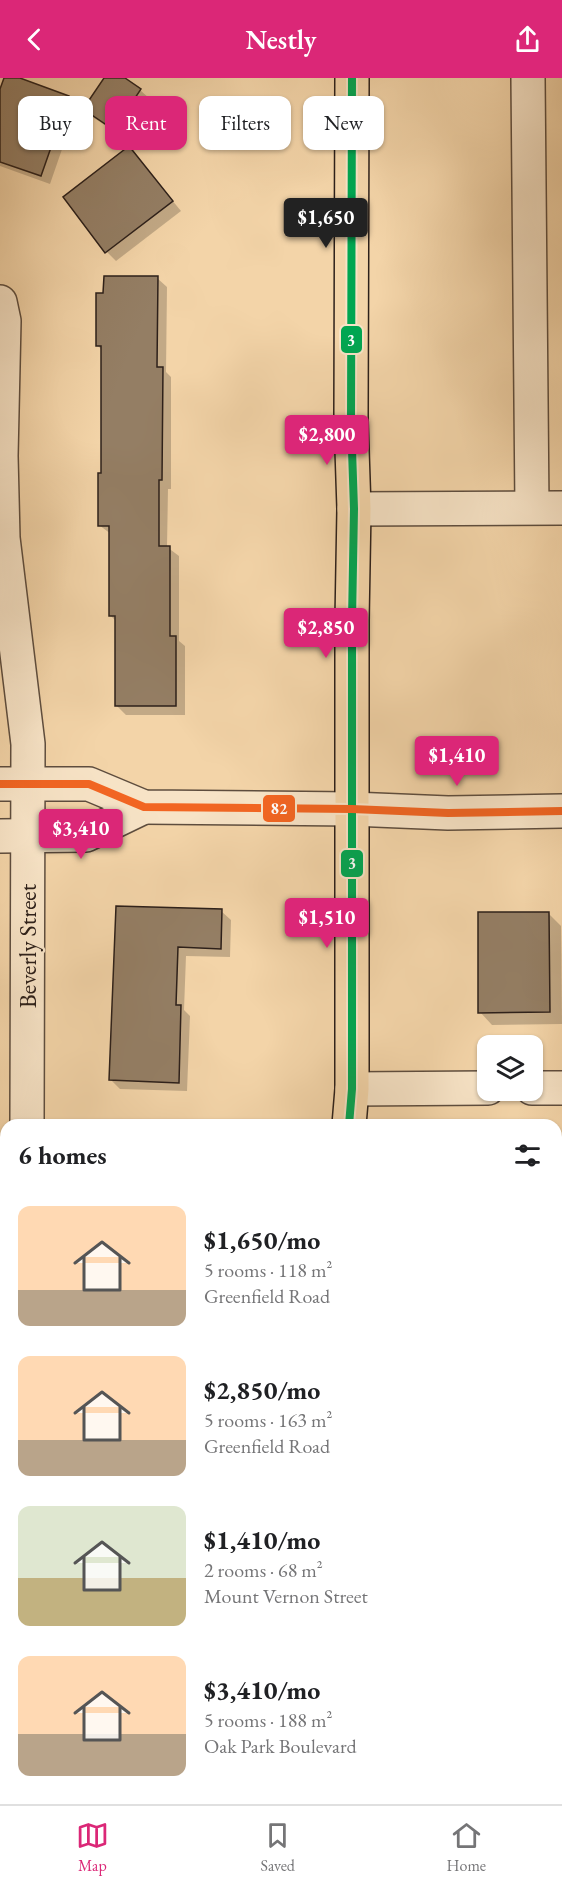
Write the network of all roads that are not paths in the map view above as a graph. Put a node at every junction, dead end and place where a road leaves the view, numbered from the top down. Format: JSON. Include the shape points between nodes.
{"nodes":[{"id":1,"x":352,"y":78,"type":"edge"},
{"id":2,"x":528,"y":78,"type":"edge"},
{"id":3,"x":0,"y":302,"type":"edge"},
{"id":4,"x":547,"y":507,"type":"edge"},
{"id":5,"x":354,"y":509,"type":"junction"},
{"id":6,"x":14,"y":784,"type":"edge"},
{"id":7,"x":144,"y":807,"type":"junction"},
{"id":8,"x":352,"y":809,"type":"junction"},
{"id":9,"x":562,"y":811,"type":"edge"},
{"id":10,"x":14,"y":836,"type":"edge"},
{"id":11,"x":477,"y":1088,"type":"edge"},
{"id":12,"x":543,"y":1088,"type":"edge"},
{"id":13,"x":562,"y":1088,"type":"edge"},
{"id":14,"x":352,"y":1089,"type":"junction"},
{"id":15,"x":27,"y":1119,"type":"edge"},
{"id":16,"x":350,"y":1119,"type":"edge"}],
"edges":[{"from":1,"to":5,"type":"main road"},
{"from":2,"to":4,"type":"street"},
{"from":3,"to":6,"type":"street","name":"Beverly Street","via":[[4,321],[3,538],[28,744]]},
{"from":4,"to":5,"type":"street"},
{"from":5,"to":8,"type":"main road"},
{"from":6,"to":7,"type":"street","via":[[89,784]]},
{"from":6,"to":10,"type":"street","name":"Beverly Street"},
{"from":7,"to":8,"type":"street"},
{"from":7,"to":10,"type":"street","via":[[86,835]]},
{"from":8,"to":9,"type":"street","via":[[448,813]]},
{"from":8,"to":14,"type":"main road"},
{"from":10,"to":15,"type":"street","name":"Beverly Street"},
{"from":11,"to":14,"type":"street"},
{"from":12,"to":13,"type":"street"},
{"from":14,"to":16,"type":"main road"}]}
